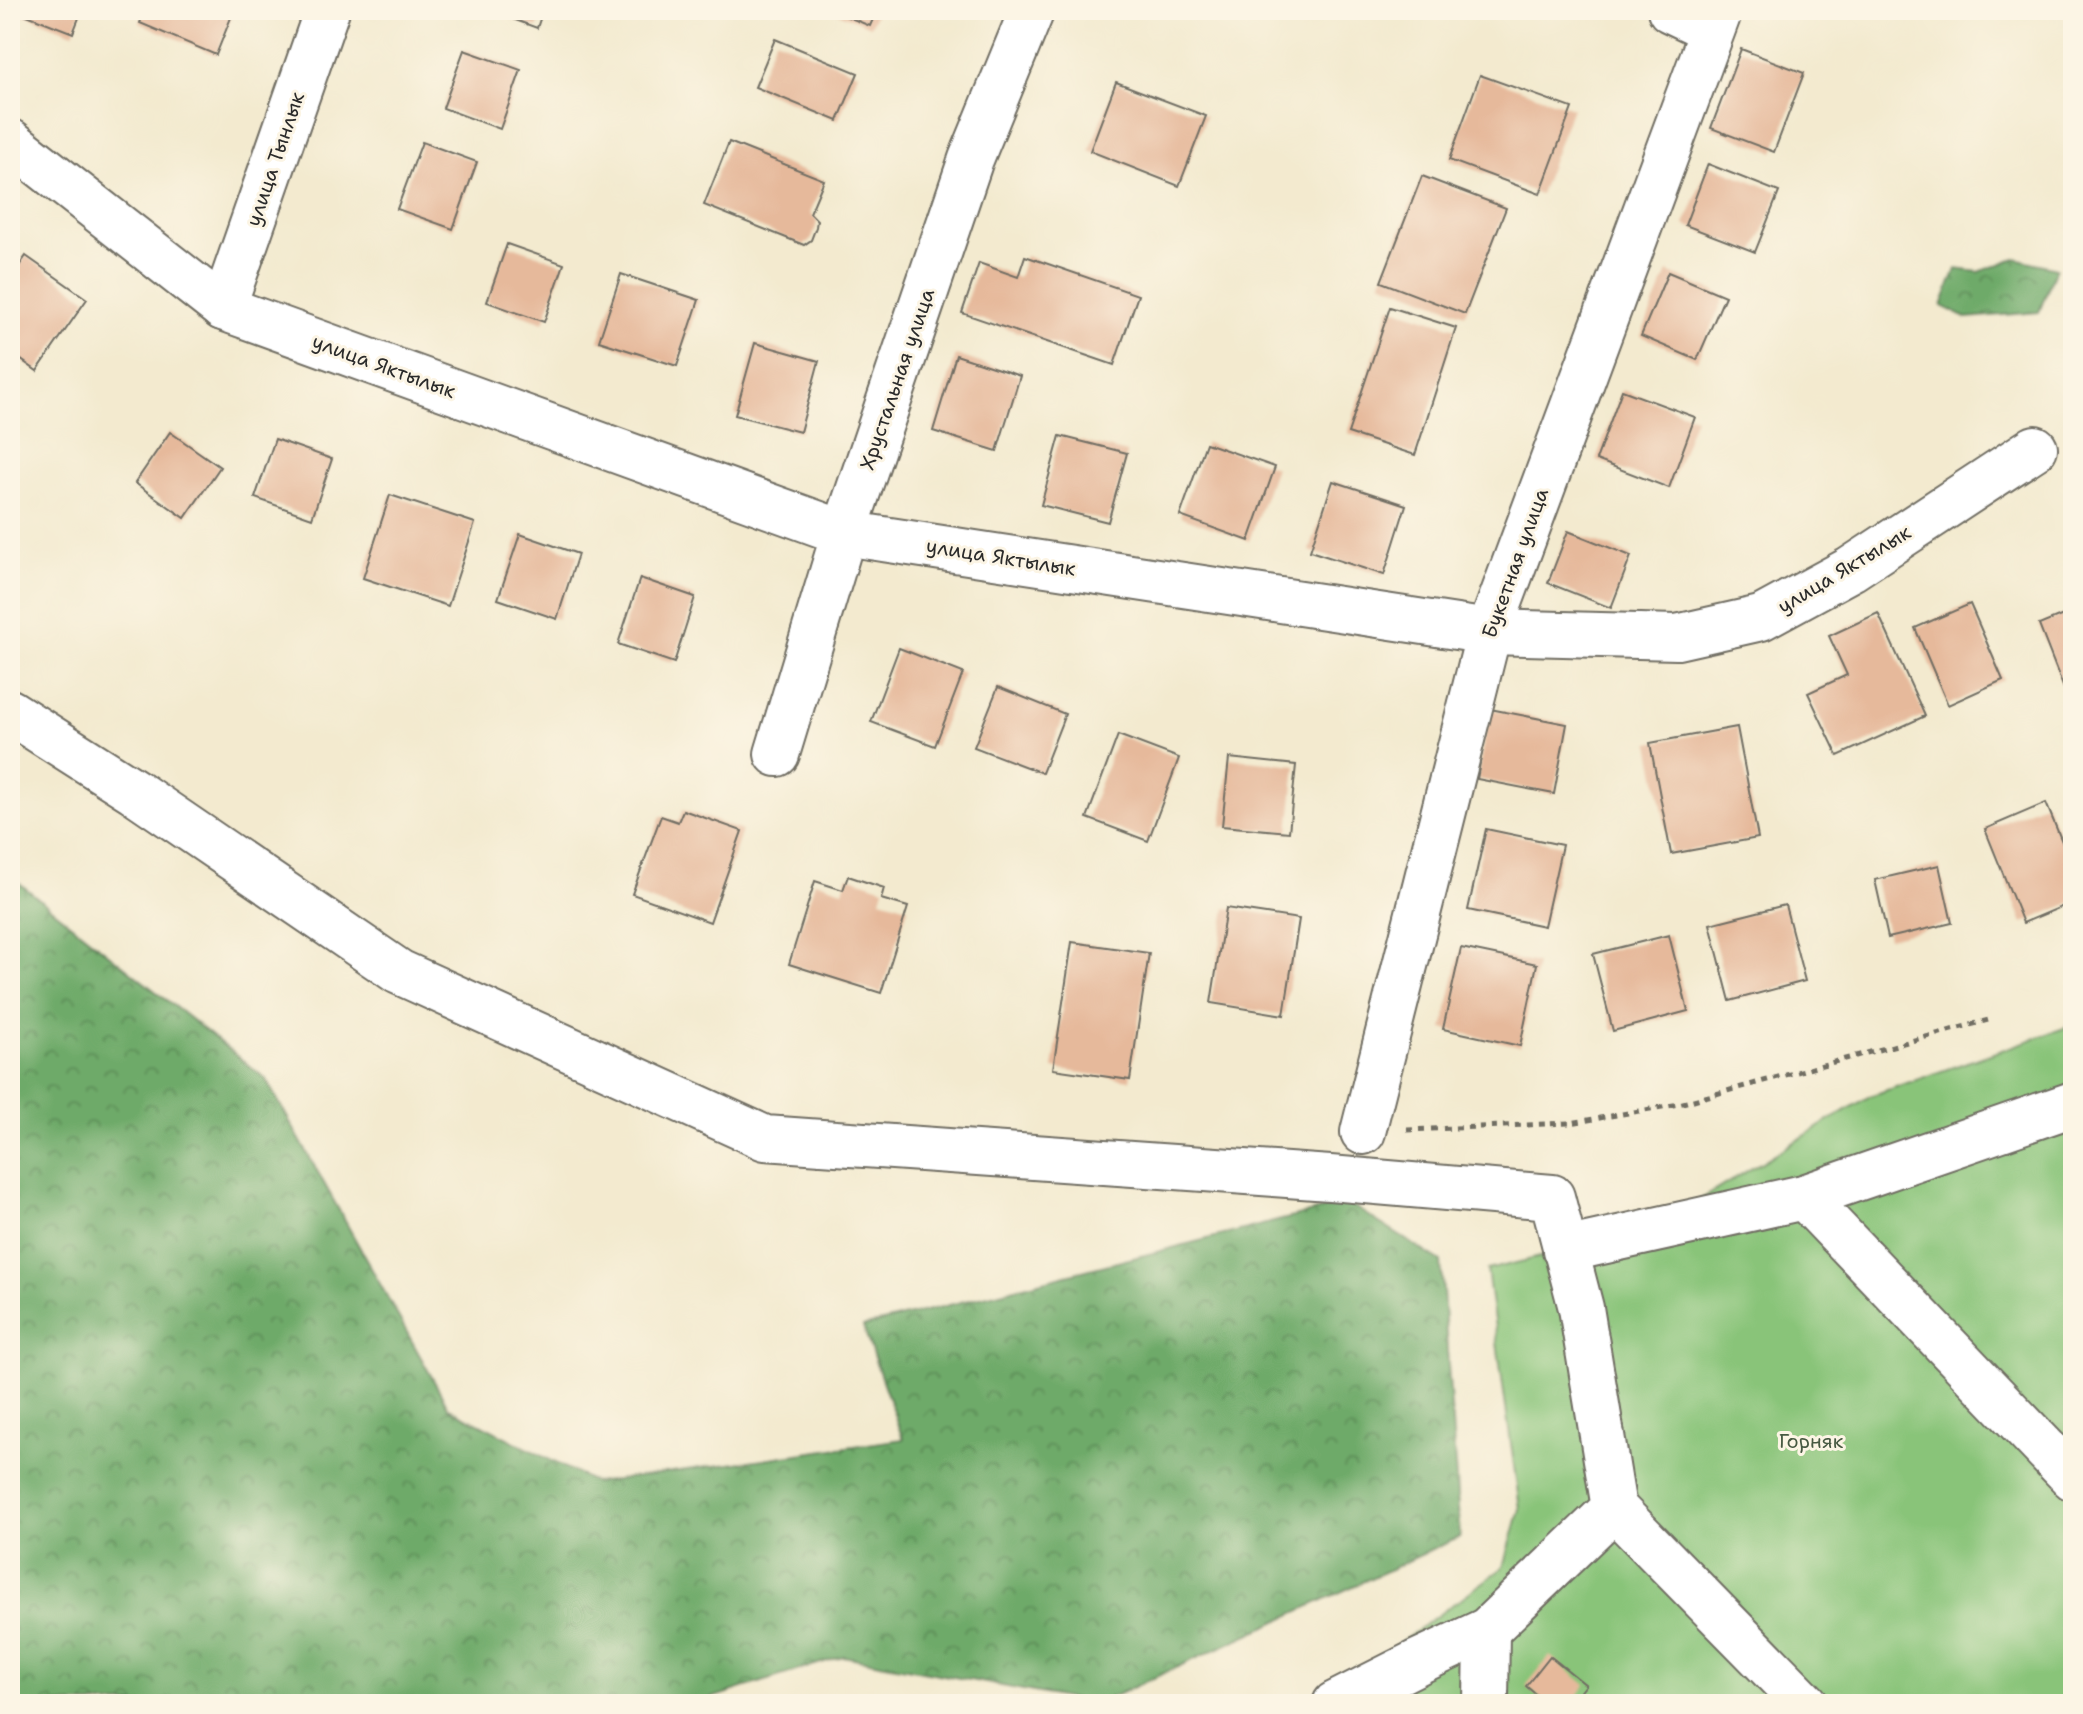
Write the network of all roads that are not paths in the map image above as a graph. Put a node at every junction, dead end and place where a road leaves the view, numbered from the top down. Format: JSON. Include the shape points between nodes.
{"nodes":[{"id":1,"x":327,"y":10,"type":"edge"},
{"id":2,"x":1032,"y":10,"type":"edge"},
{"id":3,"x":1670,"y":10,"type":"edge"},
{"id":4,"x":1716,"y":20,"type":"edge"},
{"id":5,"x":10,"y":141,"type":"edge"},
{"id":6,"x":223,"y":308,"type":"junction"},
{"id":7,"x":2035,"y":448,"type":"dead end"},
{"id":8,"x":844,"y":533,"type":"junction"},
{"id":9,"x":1489,"y":632,"type":"junction"},
{"id":10,"x":10,"y":712,"type":"edge"},
{"id":11,"x":777,"y":754,"type":"dead end"},
{"id":12,"x":2073,"y":1104,"type":"edge"},
{"id":13,"x":1363,"y":1132,"type":"road end"},
{"id":14,"x":1804,"y":1197,"type":"junction"},
{"id":15,"x":1565,"y":1250,"type":"junction"},
{"id":16,"x":2073,"y":1478,"type":"edge"},
{"id":17,"x":1614,"y":1508,"type":"junction"},
{"id":18,"x":1487,"y":1630,"type":"junction"},
{"id":19,"x":1335,"y":1704,"type":"edge"},
{"id":20,"x":1486,"y":1704,"type":"edge"},
{"id":21,"x":1806,"y":1704,"type":"edge"}],
"edges":[{"from":1,"to":6,"type":"street","name":"улица Тынлык"},
{"from":2,"to":8,"type":"street","name":"Хрустальная улица","via":[[971,159]]},
{"from":3,"to":4,"type":"street"},
{"from":4,"to":9,"type":"street","name":"Букетная улица"},
{"from":5,"to":6,"type":"street","name":"улица Яктылык"},
{"from":6,"to":8,"type":"street","name":"улица Яктылык"},
{"from":7,"to":9,"type":"street","name":"улица Яктылык","via":[[1851,569],[1761,618],[1677,637]]},
{"from":8,"to":9,"type":"street","name":"улица Яктылык"},
{"from":8,"to":11,"type":"street","name":"Хрустальная улица"},
{"from":9,"to":13,"type":"street","name":"Букетная улица"},
{"from":10,"to":15,"type":"street","via":[[399,972],[765,1138],[1552,1197]]},
{"from":12,"to":14,"type":"street"},
{"from":14,"to":15,"type":"street"},
{"from":14,"to":16,"type":"street"},
{"from":15,"to":17,"type":"street","via":[[1581,1308]]},
{"from":17,"to":18,"type":"street"},
{"from":17,"to":21,"type":"street"},
{"from":18,"to":19,"type":"street"},
{"from":18,"to":20,"type":"street"}]}
